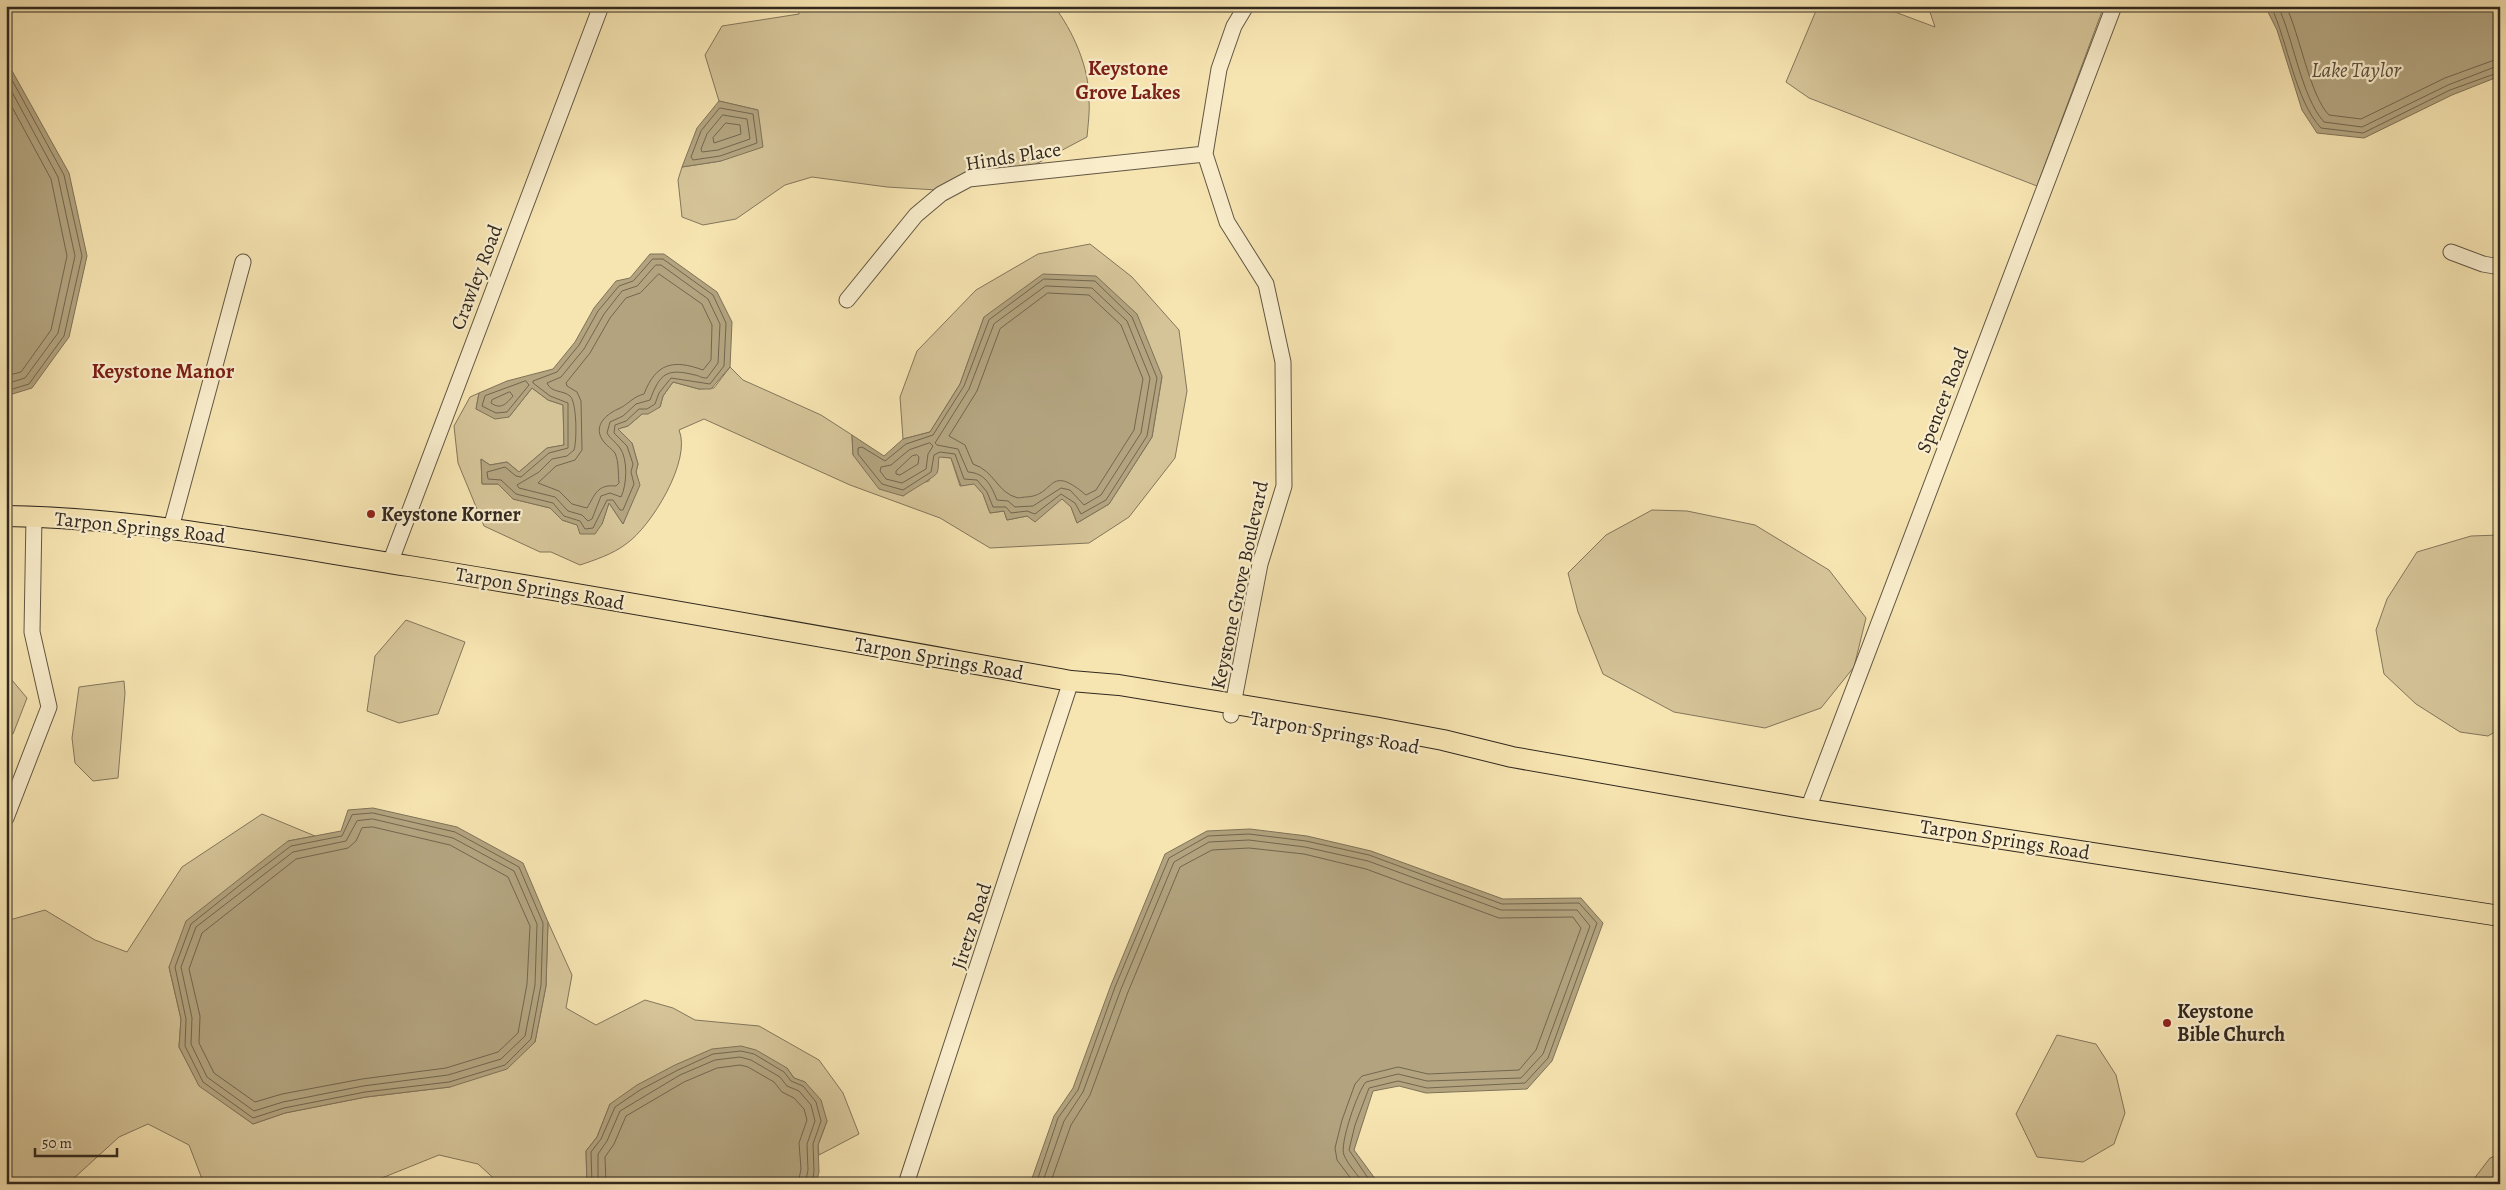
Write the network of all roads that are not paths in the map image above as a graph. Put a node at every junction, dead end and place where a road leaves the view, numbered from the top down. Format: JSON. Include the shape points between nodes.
{"nodes":[{"id":1,"x":601,"y":6,"type":"edge"},
{"id":2,"x":1246,"y":6,"type":"edge"},
{"id":3,"x":2114,"y":6,"type":"edge"},
{"id":4,"x":1205,"y":154,"type":"junction"},
{"id":5,"x":2451,"y":252,"type":"dead end"},
{"id":6,"x":243,"y":262,"type":"dead end"},
{"id":7,"x":2500,"y":267,"type":"edge"},
{"id":8,"x":847,"y":300,"type":"dead end"},
{"id":9,"x":6,"y":516,"type":"edge"},
{"id":10,"x":34,"y":516,"type":"junction"},
{"id":11,"x":172,"y":528,"type":"junction"},
{"id":12,"x":390,"y":563,"type":"junction"},
{"id":13,"x":1071,"y":681,"type":"junction"},
{"id":14,"x":1232,"y":709,"type":"junction"},
{"id":15,"x":1808,"y":809,"type":"junction"},
{"id":16,"x":6,"y":818,"type":"edge"},
{"id":17,"x":2500,"y":916,"type":"edge"},
{"id":18,"x":906,"y":1184,"type":"edge"}],
"edges":[{"from":1,"to":12,"type":"street","name":"Crawley Road"},
{"from":2,"to":4,"type":"street","name":"Keystone Grove Boulevard","via":[[1234,26],[1219,69]]},
{"from":3,"to":15,"type":"street","name":"Spencer Road"},
{"from":4,"to":8,"type":"street","name":"Hinds Place","via":[[969,178],[941,194],[916,215]]},
{"from":4,"to":14,"type":"street","name":"Keystone Grove Boulevard","via":[[1227,222],[1266,284],[1282,362],[1284,486],[1260,564]]},
{"from":5,"to":7,"type":"street"},
{"from":6,"to":11,"type":"street"},
{"from":9,"to":10,"type":"main road","name":"Tarpon Springs Road"},
{"from":10,"to":11,"type":"main road","name":"Tarpon Springs Road"},
{"from":10,"to":16,"type":"street","via":[[32,632],[49,707]]},
{"from":11,"to":12,"type":"main road","name":"Tarpon Springs Road"},
{"from":12,"to":13,"type":"main road","name":"Tarpon Springs Road"},
{"from":13,"to":14,"type":"main road","name":"Tarpon Springs Road","via":[[1119,685]]},
{"from":13,"to":18,"type":"street","name":"Jiretz Road"},
{"from":14,"to":15,"type":"main road","name":"Tarpon Springs Road","via":[[1443,740],[1512,757]]},
{"from":15,"to":17,"type":"main road","name":"Tarpon Springs Road"}]}
